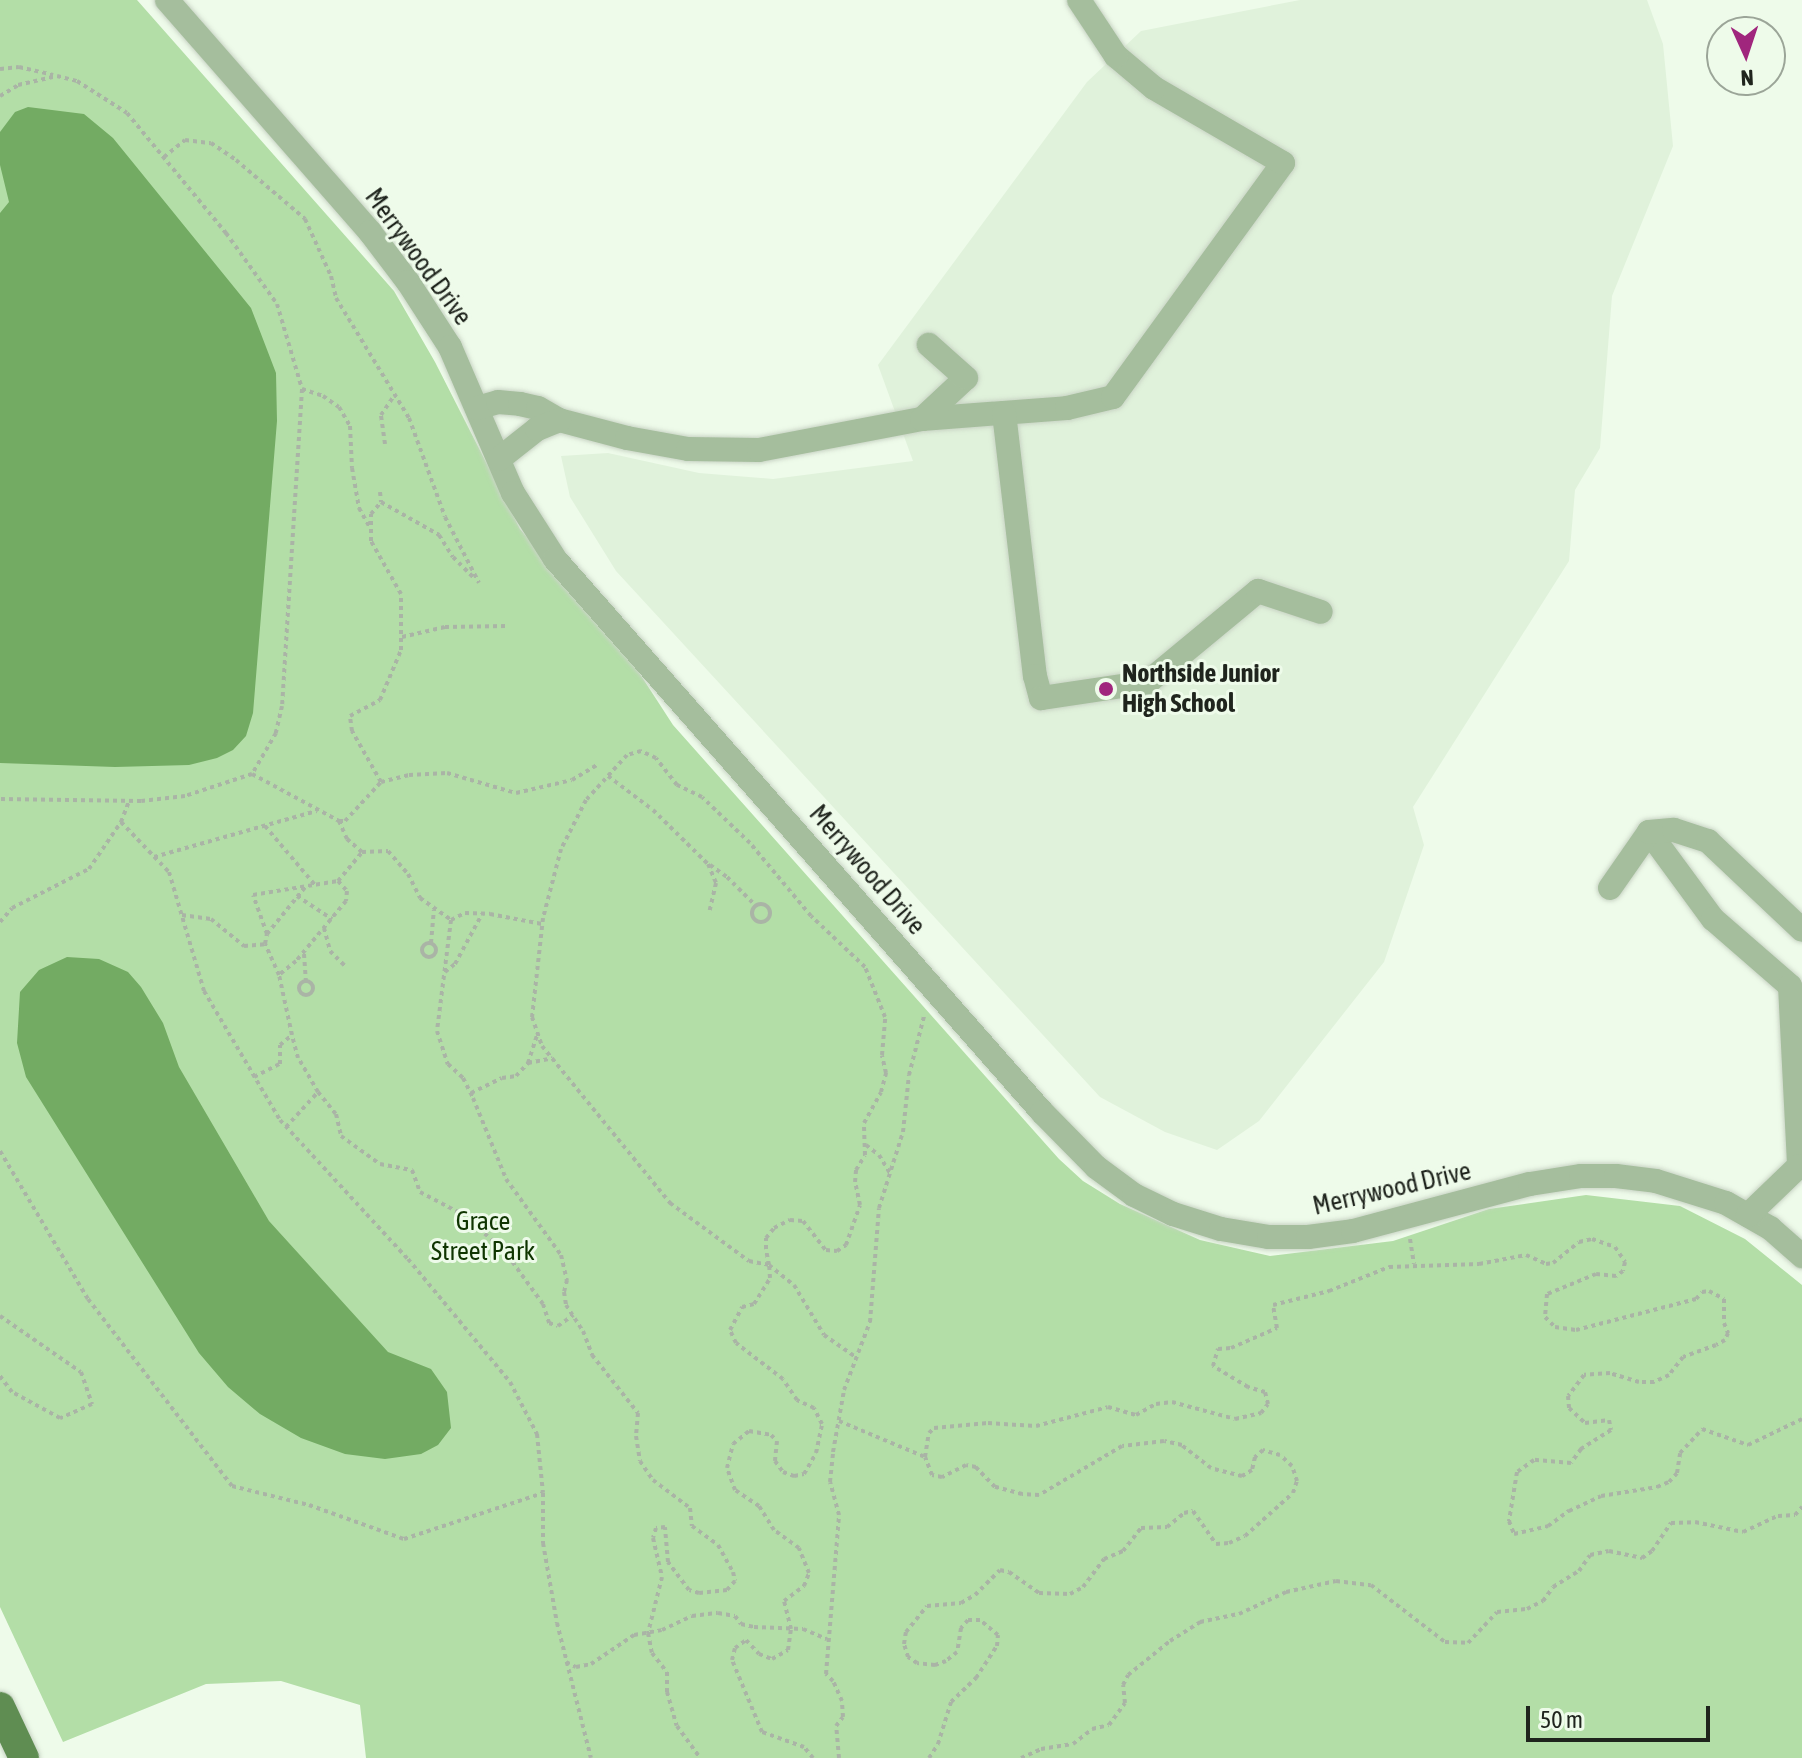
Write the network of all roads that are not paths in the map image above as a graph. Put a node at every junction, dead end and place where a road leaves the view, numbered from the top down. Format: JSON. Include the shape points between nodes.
{"nodes":[{"id":1,"x":167,"y":0,"type":"edge"},
{"id":2,"x":1079,"y":0,"type":"edge"},
{"id":3,"x":929,"y":345,"type":"dead end"},
{"id":4,"x":477,"y":408,"type":"junction"},
{"id":5,"x":1004,"y":413,"type":"junction"},
{"id":6,"x":922,"y":419,"type":"junction"},
{"id":7,"x":559,"y":420,"type":"junction"},
{"id":8,"x":499,"y":459,"type":"junction"},
{"id":9,"x":1321,"y":612,"type":"dead end"},
{"id":10,"x":1649,"y":832,"type":"junction"},
{"id":11,"x":1610,"y":888,"type":"dead end"},
{"id":12,"x":1801,"y":930,"type":"edge"},
{"id":13,"x":1748,"y":1215,"type":"junction"},
{"id":14,"x":1802,"y":1256,"type":"edge"},
{"id":15,"x":0,"y":1707,"type":"edge"},
{"id":16,"x":24,"y":1758,"type":"edge"}],
"edges":[{"from":1,"to":4,"type":"street","name":"Merrywood Drive","via":[[370,232],[450,347]]},
{"from":2,"to":5,"type":"street","via":[[1116,56],[1154,88],[1283,163],[1113,397],[1067,408]]},
{"from":3,"to":6,"type":"street","via":[[966,378]]},
{"from":4,"to":7,"type":"street","via":[[498,402],[520,404]]},
{"from":4,"to":8,"type":"street","name":"Merrywood Drive"},
{"from":5,"to":6,"type":"street"},
{"from":5,"to":9,"type":"street","via":[[1041,698],[1148,682],[1258,591]]},
{"from":6,"to":7,"type":"street","via":[[759,450],[688,449]]},
{"from":7,"to":8,"type":"street","via":[[537,429]]},
{"from":8,"to":13,"type":"street","name":"Merrywood Drive","via":[[555,559],[1096,1167],[1134,1195],[1195,1222],[1269,1237],[1353,1231],[1530,1184],[1581,1176],[1656,1181],[1695,1191]]},
{"from":10,"to":11,"type":"street"},
{"from":10,"to":12,"type":"street","via":[[1674,830],[1708,841]]},
{"from":10,"to":13,"type":"street","via":[[1713,919],[1790,986],[1799,1166]]},
{"from":13,"to":14,"type":"street","name":"Merrywood Drive"},
{"from":15,"to":16,"type":"main road"}]}
